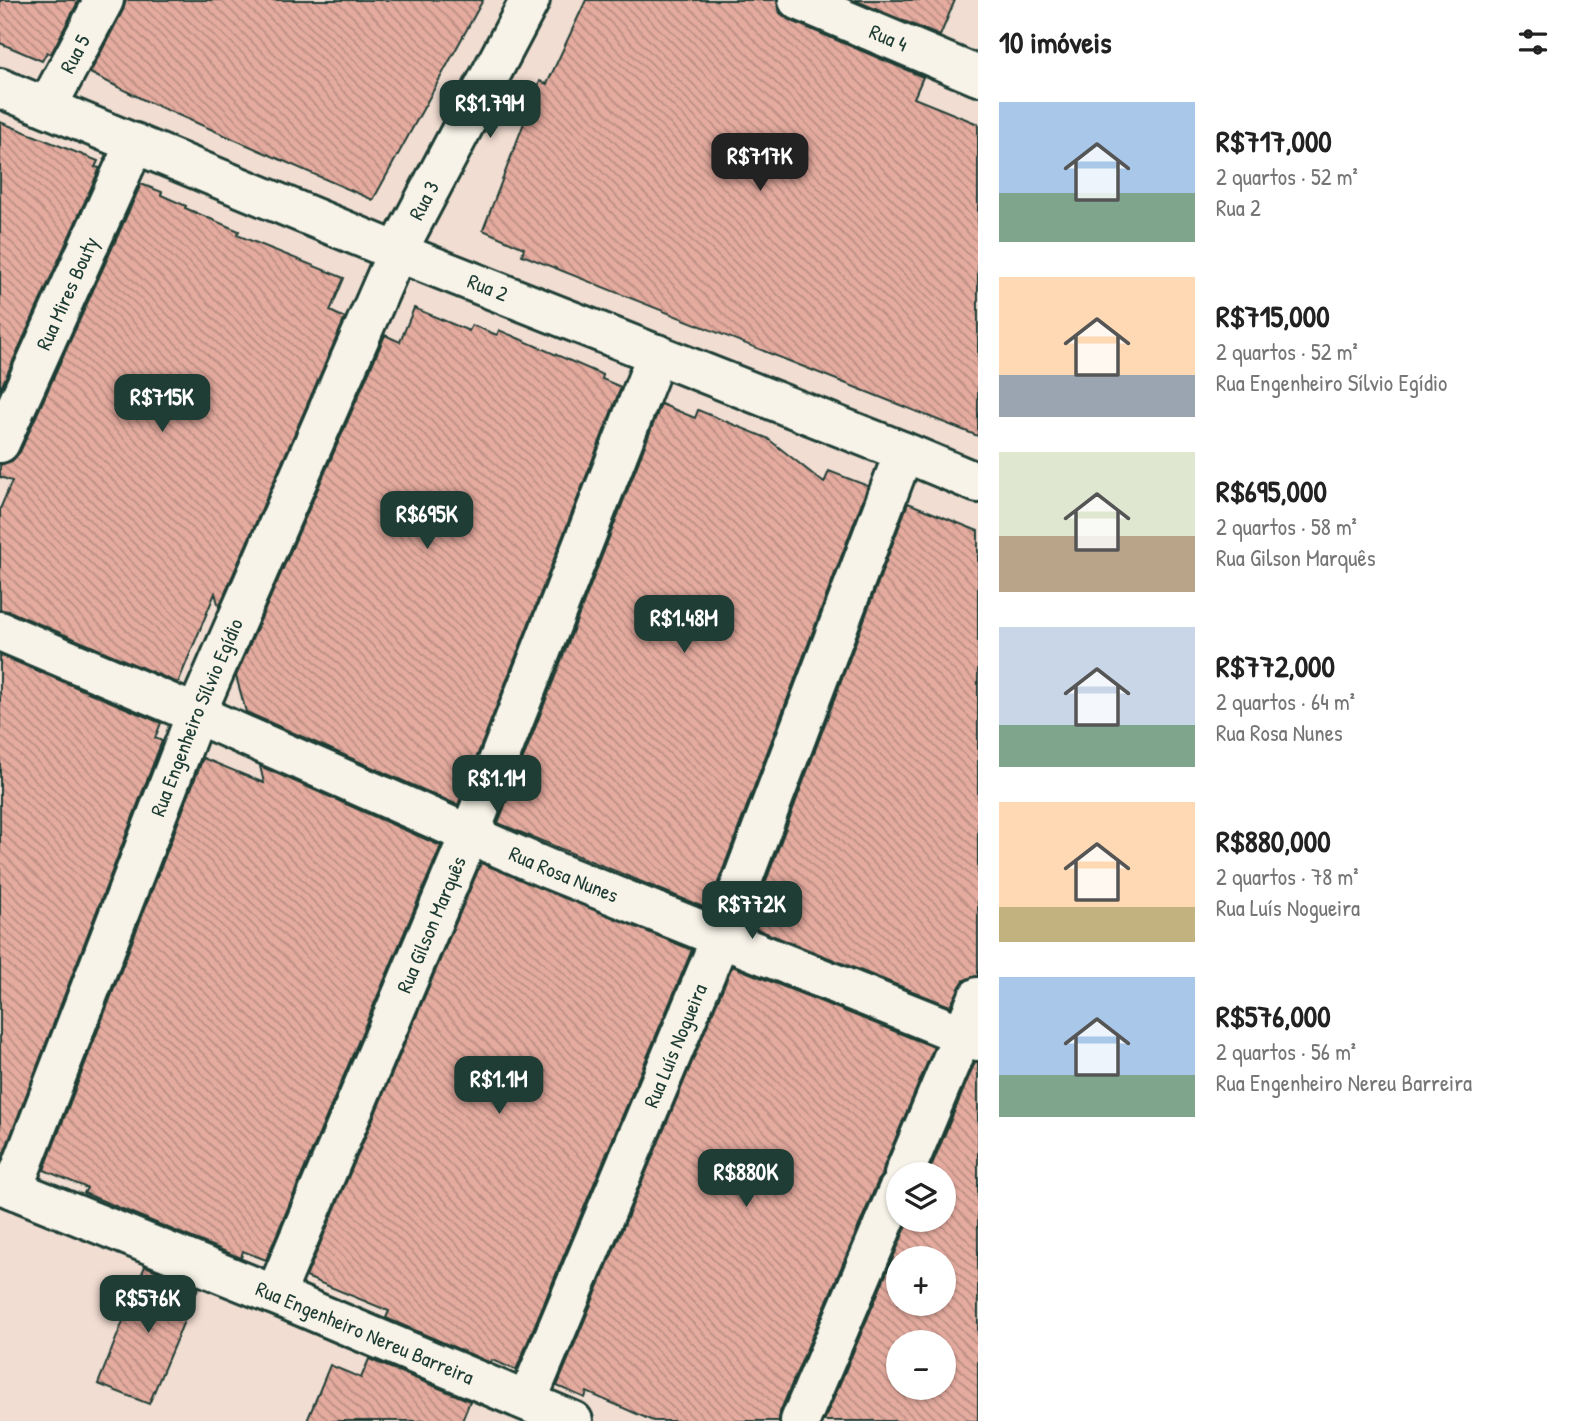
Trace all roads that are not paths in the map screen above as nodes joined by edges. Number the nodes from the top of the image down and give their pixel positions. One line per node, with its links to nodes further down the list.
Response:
1 (104, 0): 6 (street, Rua 5)
2 (530, 0): 8 (street, Rua 3)
3 (798, 0): 4 (street, Rua 4)
4 (978, 76)
5 (0, 88): 6 (street, Rua 2)
6 (47, 107): 7 (street, Rua 2)
7 (135, 143): 8 (street, Rua 2); 10 (street, Rua Mires Bouty)
8 (397, 252): 9 (street, Rua 2); 14 (street, Rua Engenheiro Sílvio Egídio)
9 (657, 354): 11 (street, Rua 2); 15 (street, Rua Gilson Marquês)
10 (0, 443)
11 (904, 452): 12 (street, Rua 2); 16 (street, Rua Luís Nogueira)
12 (978, 483)
13 (0, 631): 14 (street, Rua Rosa Nunes)
14 (195, 714): 15 (street, Rua Rosa Nunes); 20 (street, Rua Engenheiro Sílvio Egídio)
15 (469, 835): 16 (street, Rua Rosa Nunes); 22 (street, Rua Gilson Marquês)
16 (721, 937): 18 (street, Rua Rosa Nunes); 23 (street, Rua Luís Nogueira)
17 (978, 997): 18 (street)
18 (970, 1038): 19 (street)
19 (910, 1162)
20 (6, 1186): 22 (street, Rua Engenheiro Nereu Barreira)
21 (886, 1217): 25 (street)
22 (275, 1295): 23 (street, Rua Engenheiro Nereu Barreira)
23 (527, 1401): 24 (street, Rua Engenheiro Nereu Barreira)
24 (573, 1421)
25 (800, 1421)

